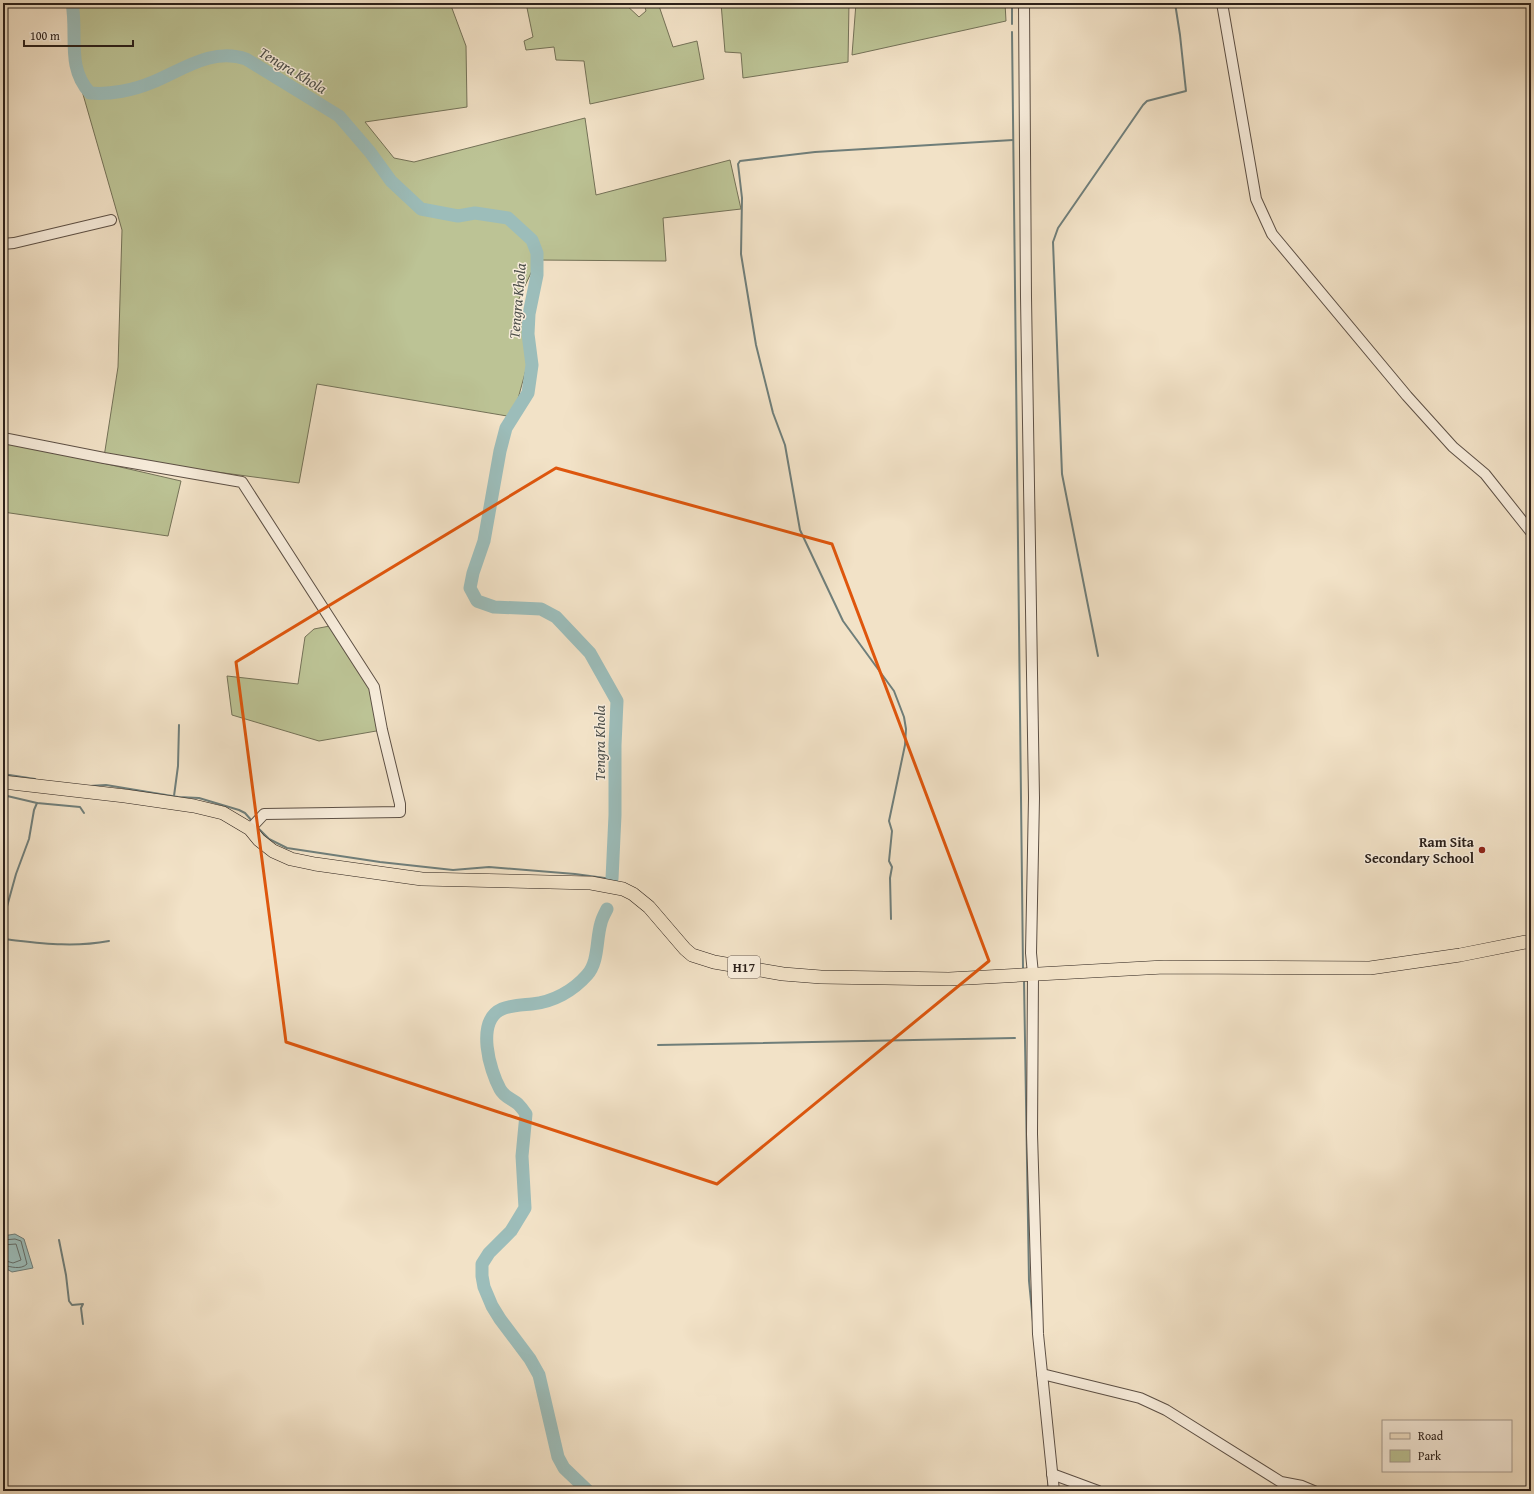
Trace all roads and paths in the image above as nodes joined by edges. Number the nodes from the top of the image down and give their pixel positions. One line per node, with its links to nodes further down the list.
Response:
1 (1024, 3): 10 (street)
2 (1222, 3): 6 (street)
3 (111, 220): 4 (street)
4 (3, 244)
5 (3, 438): 8 (street)
6 (1531, 532)
7 (3, 782): 8 (main road, H17)
8 (250, 829): 10 (main road, H17)
9 (1531, 941): 10 (main road, H17)
10 (1033, 974): 11 (street)
11 (1042, 1374): 12 (street); 15 (street)
12 (1052, 1474): 13 (street); 14 (street)
13 (1054, 1491)
14 (1098, 1491)
15 (1314, 1491)

